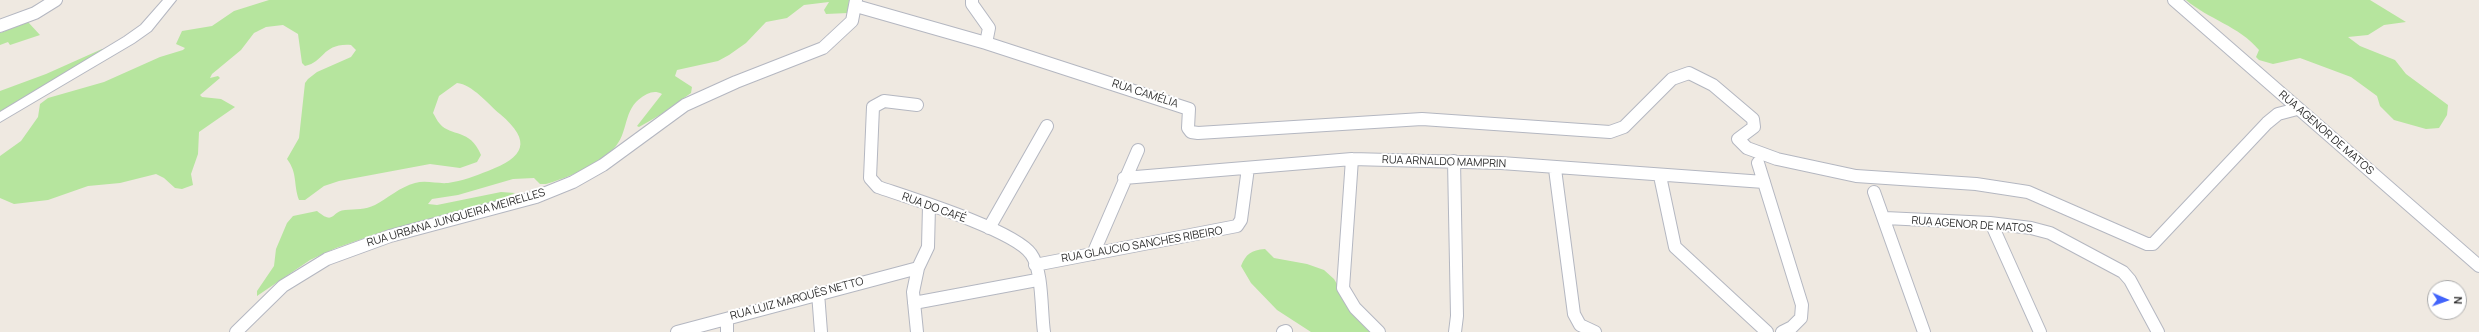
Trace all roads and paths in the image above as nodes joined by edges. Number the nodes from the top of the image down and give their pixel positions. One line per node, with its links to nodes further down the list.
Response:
1 (56, 0): 6 (street)
2 (170, 0): 10 (street)
3 (972, 0): 7 (street)
4 (2174, 0): 9 (street, RUA AGENOR DE MATOS)
5 (856, 3): 7 (street, RUA CAMÉLIA); 34 (street, RUA URBANA JUNQUEIRA MEIRELLES)
6 (0, 26)
7 (986, 43): 9 (street, RUA CAMÉLIA)
8 (917, 105): 22 (street, RUA DO CAFÉ)
9 (2297, 108): 28 (street, RUA AGENOR DE MATOS)
10 (0, 118)
11 (1047, 126): 25 (street)
12 (1138, 150): 19 (street)
13 (1352, 159): 14 (street, RUA ARNALDO MAMPRIN); 16 (street, RUA ARNALDO MAMPRIN); 39 (street)
14 (1454, 161): 17 (street, RUA ARNALDO MAMPRIN); 40 (street)
15 (1758, 162): 20 (street)
16 (1248, 168): 19 (street, RUA ARNALDO MAMPRIN); 26 (street, RUA GLAUCIO SANCHES RIBEIRO)
17 (1555, 169): 18 (street, RUA ARNALDO MAMPRIN); 41 (street)
18 (1660, 176): 20 (street, RUA ARNALDO MAMPRIN); 42 (street)
19 (1124, 178): 26 (street)
20 (1764, 182): 43 (street)
21 (1874, 192): 23 (street)
22 (929, 206): 25 (street, RUA DO CAFÉ); 29 (street)
23 (1885, 218): 24 (street, RUA AGENOR DE MATOS); 44 (street)
24 (1992, 225): 45 (street); 46 (street, RUA AGENOR DE MATOS)
25 (990, 228): 27 (street, RUA DO CAFÉ)
26 (1093, 254): 27 (street, RUA GLAUCIO SANCHES RIBEIRO)
27 (1035, 265): 30 (street, RUA DO CAFÉ)
28 (2479, 266)
29 (918, 268): 31 (street, RUA LUIZ MARQUÊS NETTO); 32 (street)
30 (1037, 280): 32 (street); 38 (street, RUA DO CAFÉ)
31 (818, 293): 33 (street, RUA LUIZ MARQUÊS NETTO); 36 (street)
32 (914, 303): 37 (street)
33 (727, 325): 35 (street, RUA LUIZ MARQUÊS NETTO)
34 (236, 332)
35 (677, 332)
36 (821, 332)
37 (918, 332)
38 (1044, 332)
39 (1379, 332)
40 (1455, 332)
41 (1595, 332)
42 (1767, 332)
43 (1782, 332)
44 (1924, 332)
45 (2040, 332)
46 (2158, 332)

